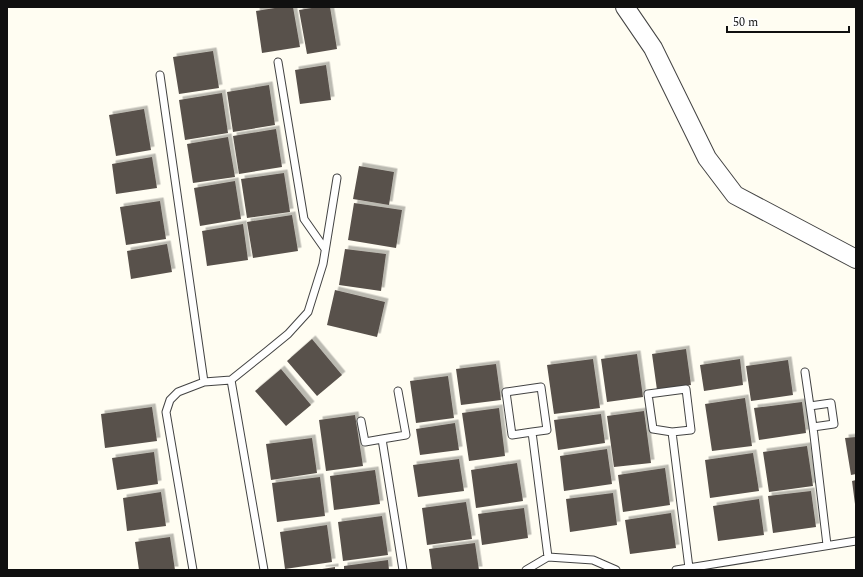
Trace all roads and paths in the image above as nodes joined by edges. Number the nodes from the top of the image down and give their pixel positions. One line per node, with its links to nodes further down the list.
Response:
1 (625, 7): 6 (street)
2 (278, 62): 5 (lane)
3 (160, 75): 9 (lane)
4 (337, 178): 5 (lane)
5 (325, 249): 8 (lane)
6 (856, 259)
7 (806, 372): 11 (lane)
8 (231, 380): 9 (lane); 22 (lane)
9 (204, 382): 21 (lane)
10 (398, 391): 16 (lane)
11 (810, 406): 13 (lane); 13 (lane)
12 (361, 421): 16 (lane)
13 (813, 427): 18 (lane)
14 (532, 432): 14 (lane); 19 (lane)
15 (672, 432): 15 (lane); 20 (lane)
16 (382, 439): 23 (lane)
17 (856, 541): 18 (lane)
18 (827, 546): 20 (lane)
19 (548, 557): 24 (lane); 25 (lane)
20 (689, 568): 26 (lane)
21 (193, 570)
22 (264, 570)
23 (403, 570)
24 (526, 570)
25 (616, 570)
26 (676, 570)

